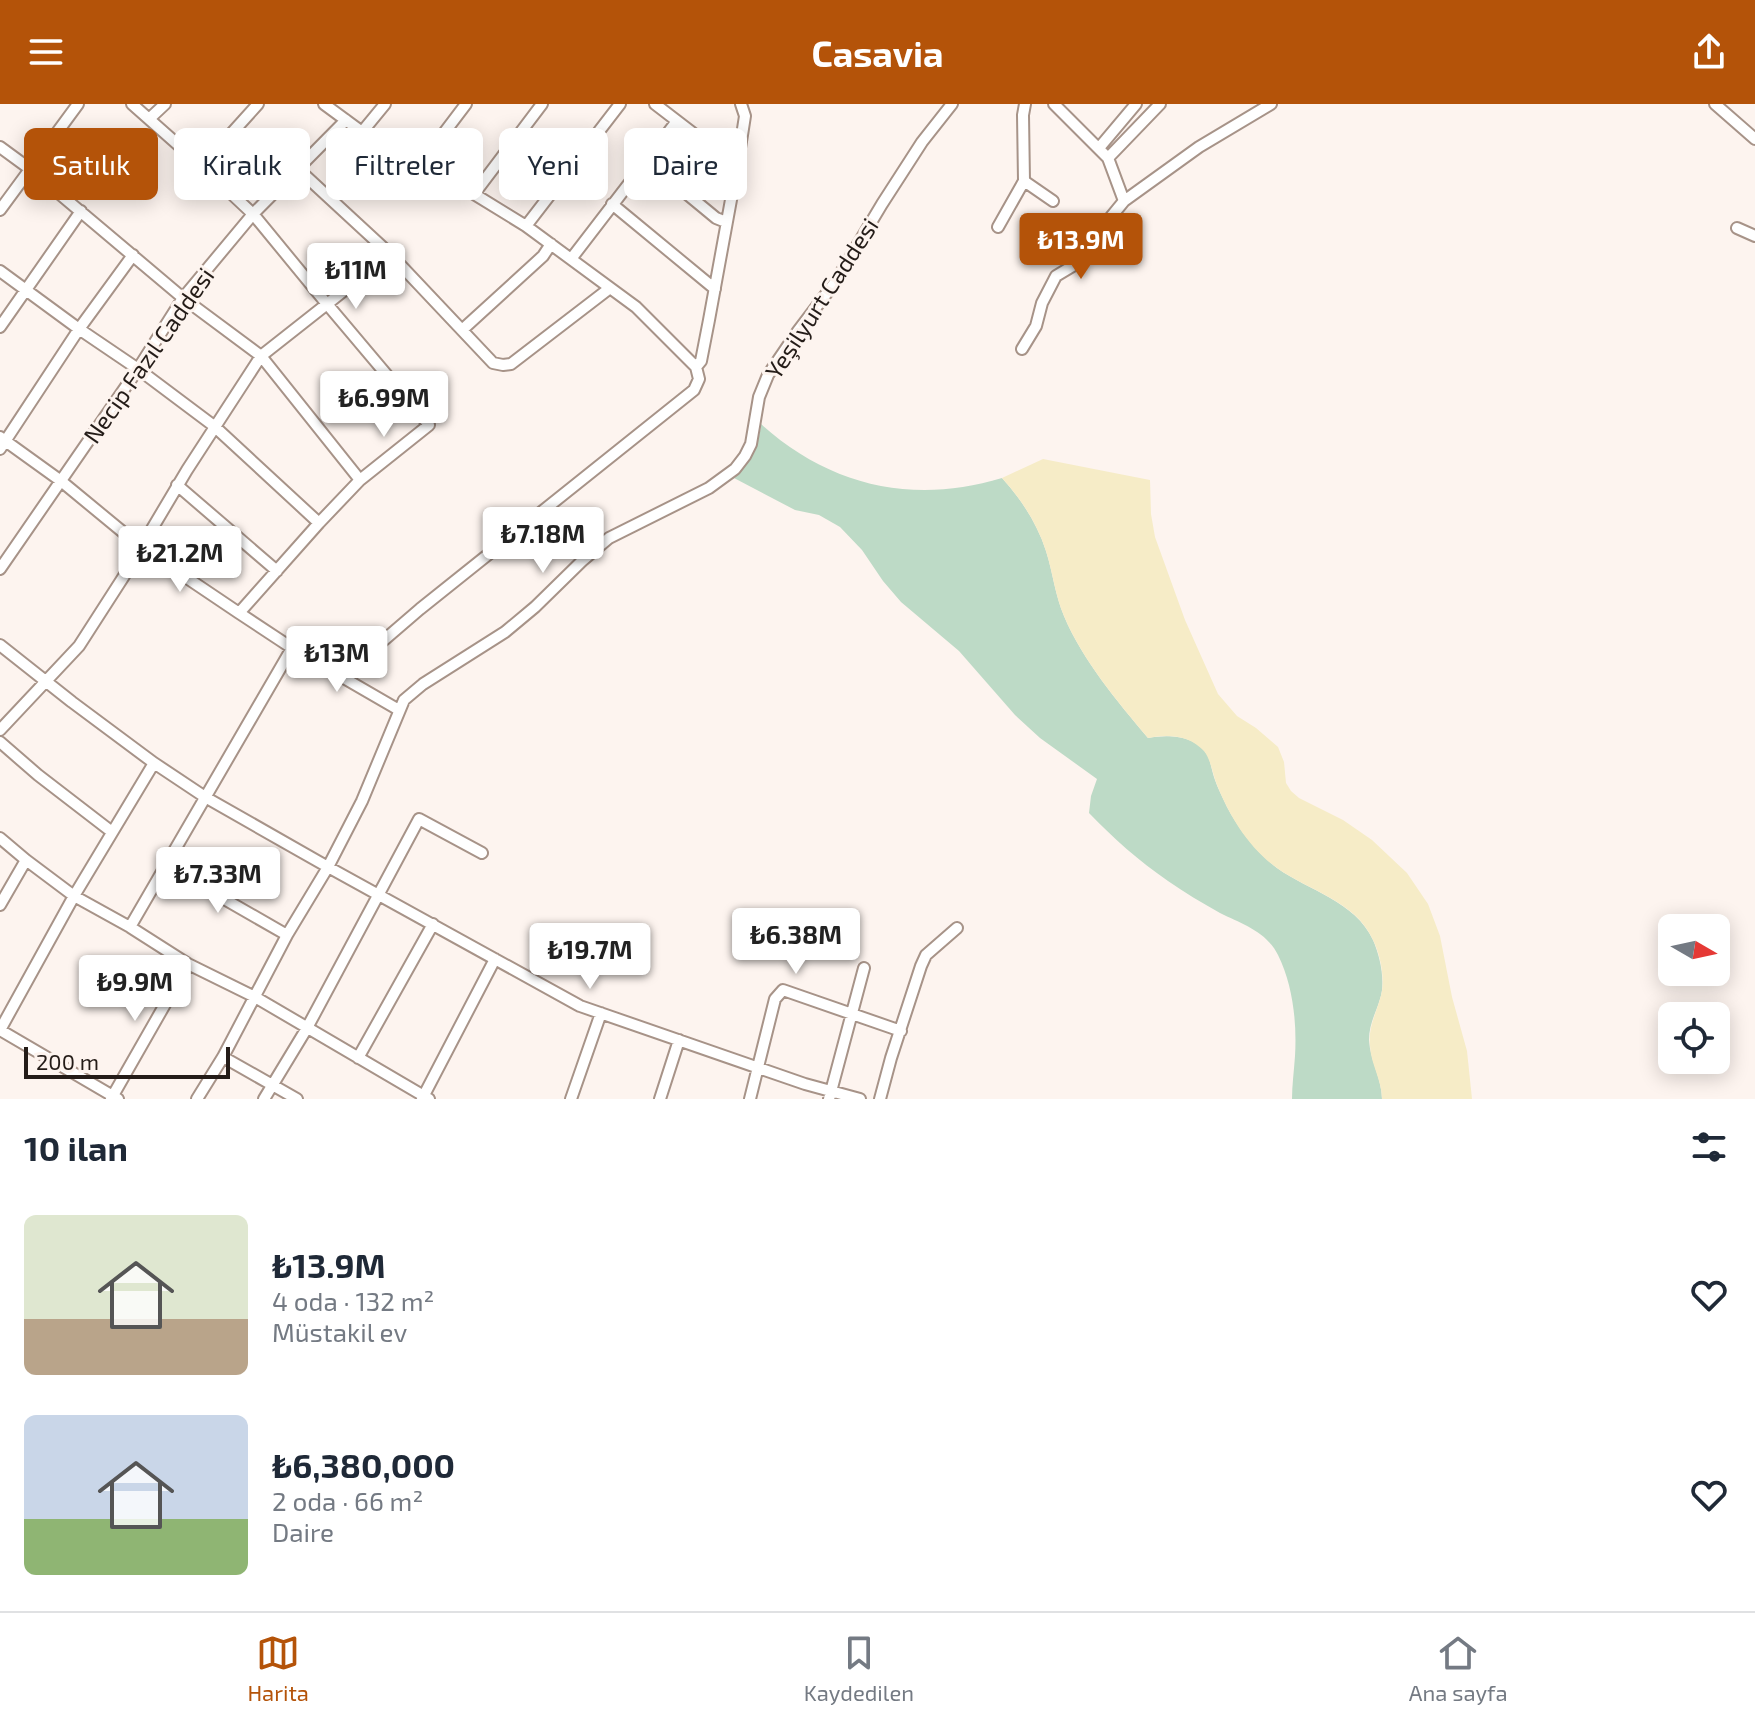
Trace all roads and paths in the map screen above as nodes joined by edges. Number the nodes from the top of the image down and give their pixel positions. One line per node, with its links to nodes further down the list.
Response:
1 (78, 104): 22 (street)
2 (132, 104): 19 (street)
3 (165, 104): 19 (street)
4 (258, 104): 23 (street)
5 (324, 104): 20 (street)
6 (385, 104): 25 (street)
7 (466, 104): 26 (street)
8 (542, 104): 40 (street)
9 (620, 104): 55 (street)
10 (655, 104): 21 (street)
11 (741, 104): 29 (street)
12 (952, 104): 92 (street, Yeşilyurt Caddesi)
13 (1025, 104): 39 (street)
14 (1136, 104): 33 (street)
15 (1160, 104): 35 (street)
16 (1271, 104): 49 (street)
17 (1715, 104): 30 (street)
18 (1056, 105): 33 (street)
19 (149, 119): 31 (street)
20 (346, 120): 24 (street); 34 (street, Necip Fazıl Caddesi)
21 (677, 121): 27 (street); 28 (street)
22 (60, 128)
23 (236, 128)
24 (357, 128)
25 (365, 128)
26 (448, 128)
27 (672, 128)
28 (686, 128)
29 (743, 128)
30 (1755, 139)
31 (174, 141)
32 (0, 147): 36 (street)
33 (1099, 148): 35 (street)
34 (310, 157)
35 (1108, 158): 49 (street)
36 (24, 165)
37 (24, 177): 51 (street)
38 (310, 180): 60 (street)
39 (1024, 181): 48 (street); 56 (street)
40 (483, 182)
41 (624, 189): 50 (street)
42 (68, 200): 52 (street)
43 (238, 200): 53 (street)
44 (267, 200): 53 (street, Necip Fazıl Caddesi)
45 (483, 200): 55 (street)
46 (694, 200): 54 (street)
47 (730, 200): 54 (street)
48 (1053, 201)
49 (1124, 201): 72 (street)
50 (612, 204): 62 (street); 65 (street)
51 (0, 210)
52 (81, 211): 61 (street); 66 (street)
53 (253, 214): 67 (street, Necip Fazıl Caddesi); 68 (street)
54 (726, 222): 65 (street)
55 (526, 226): 59 (street)
56 (998, 227)
57 (1737, 228): 58 (street)
58 (1755, 236)
59 (551, 244): 62 (street); 71 (street)
60 (390, 254): 68 (street); 71 (street)
61 (133, 255): 67 (street); 70 (street)
62 (571, 259): 64 (street)
63 (0, 271): 66 (street)
64 (610, 288): 71 (street); 74 (street)
65 (715, 289): 74 (street)
66 (25, 290): 69 (street); 70 (street)
67 (183, 298): 73 (street); 75 (street, Necip Fazıl Caddesi)
68 (327, 304): 73 (street); 78 (street)
69 (0, 327)
70 (79, 329): 75 (street); 77 (street)
71 (462, 330)
72 (1022, 349)
73 (261, 356): 76 (street); 78 (street)
74 (696, 367): 90 (street)
75 (138, 369): 76 (street); 79 (street, Necip Fazıl Caddesi)
76 (214, 426): 80 (street); 81 (street)
77 (2, 442): 79 (street)
78 (360, 480): 81 (street)
79 (61, 481): 83 (street); 84 (street, Necip Fazıl Caddesi)
80 (177, 485): 83 (street); 86 (street)
81 (319, 523): 86 (street)
82 (0, 544): 84 (street)
83 (141, 547): 87 (street); 91 (street)
84 (12, 552): 85 (street, Necip Fazıl Caddesi)
85 (0, 569)
86 (277, 571): 87 (street)
87 (239, 613): 89 (street)
88 (0, 645): 91 (street)
89 (292, 648): 90 (street); 96 (street)
90 (341, 677): 92 (street)
91 (46, 682): 93 (street); 95 (street)
92 (399, 710): 102 (street, Yeşilyurt Caddesi)
93 (0, 730)
94 (0, 742): 97 (street)
95 (154, 763): 96 (street); 97 (street)
96 (205, 797): 101 (street); 102 (street)
97 (112, 832): 104 (street)
98 (0, 838): 100 (street)
99 (482, 853): 103 (street)
100 (26, 860): 104 (street); 105 (street)
101 (165, 865): 107 (street); 109 (street)
102 (328, 867): 103 (street); 109 (street, Yeşilyurt Caddesi)
103 (379, 894): 106 (street); 116 (street)
104 (74, 896): 107 (street); 117 (street)
105 (0, 905)
106 (433, 924): 110 (street); 121 (street)
107 (130, 927): 111 (street)
108 (957, 928): 118 (street)
109 (287, 935): 113 (street, Yeşilyurt Caddesi)
110 (495, 959): 114 (street); 126 (street)
111 (188, 964): 113 (street); 125 (street)
112 (864, 968): 115 (street)
113 (255, 997): 116 (street); 120 (street, Yeşilyurt Caddesi)
114 (601, 1013): 119 (street); 130 (street)
115 (852, 1014): 118 (street); 122 (street); 124 (street)
116 (307, 1028): 121 (street); 123 (street)
117 (0, 1030): 125 (street)
118 (901, 1031): 134 (street)
119 (679, 1040): 122 (street); 131 (street)
120 (223, 1057): 123 (street); 127 (street, Yeşilyurt Caddesi)
121 (358, 1058): 126 (street)
122 (758, 1067): 124 (street); 132 (street)
123 (272, 1085): 128 (street); 129 (street)
124 (830, 1095): 133 (street)
125 (114, 1098)
126 (425, 1098)
127 (197, 1099)
128 (264, 1099)
129 (297, 1099)
130 (571, 1099)
131 (660, 1099)
132 (750, 1099)
133 (860, 1099)
134 (880, 1099)

